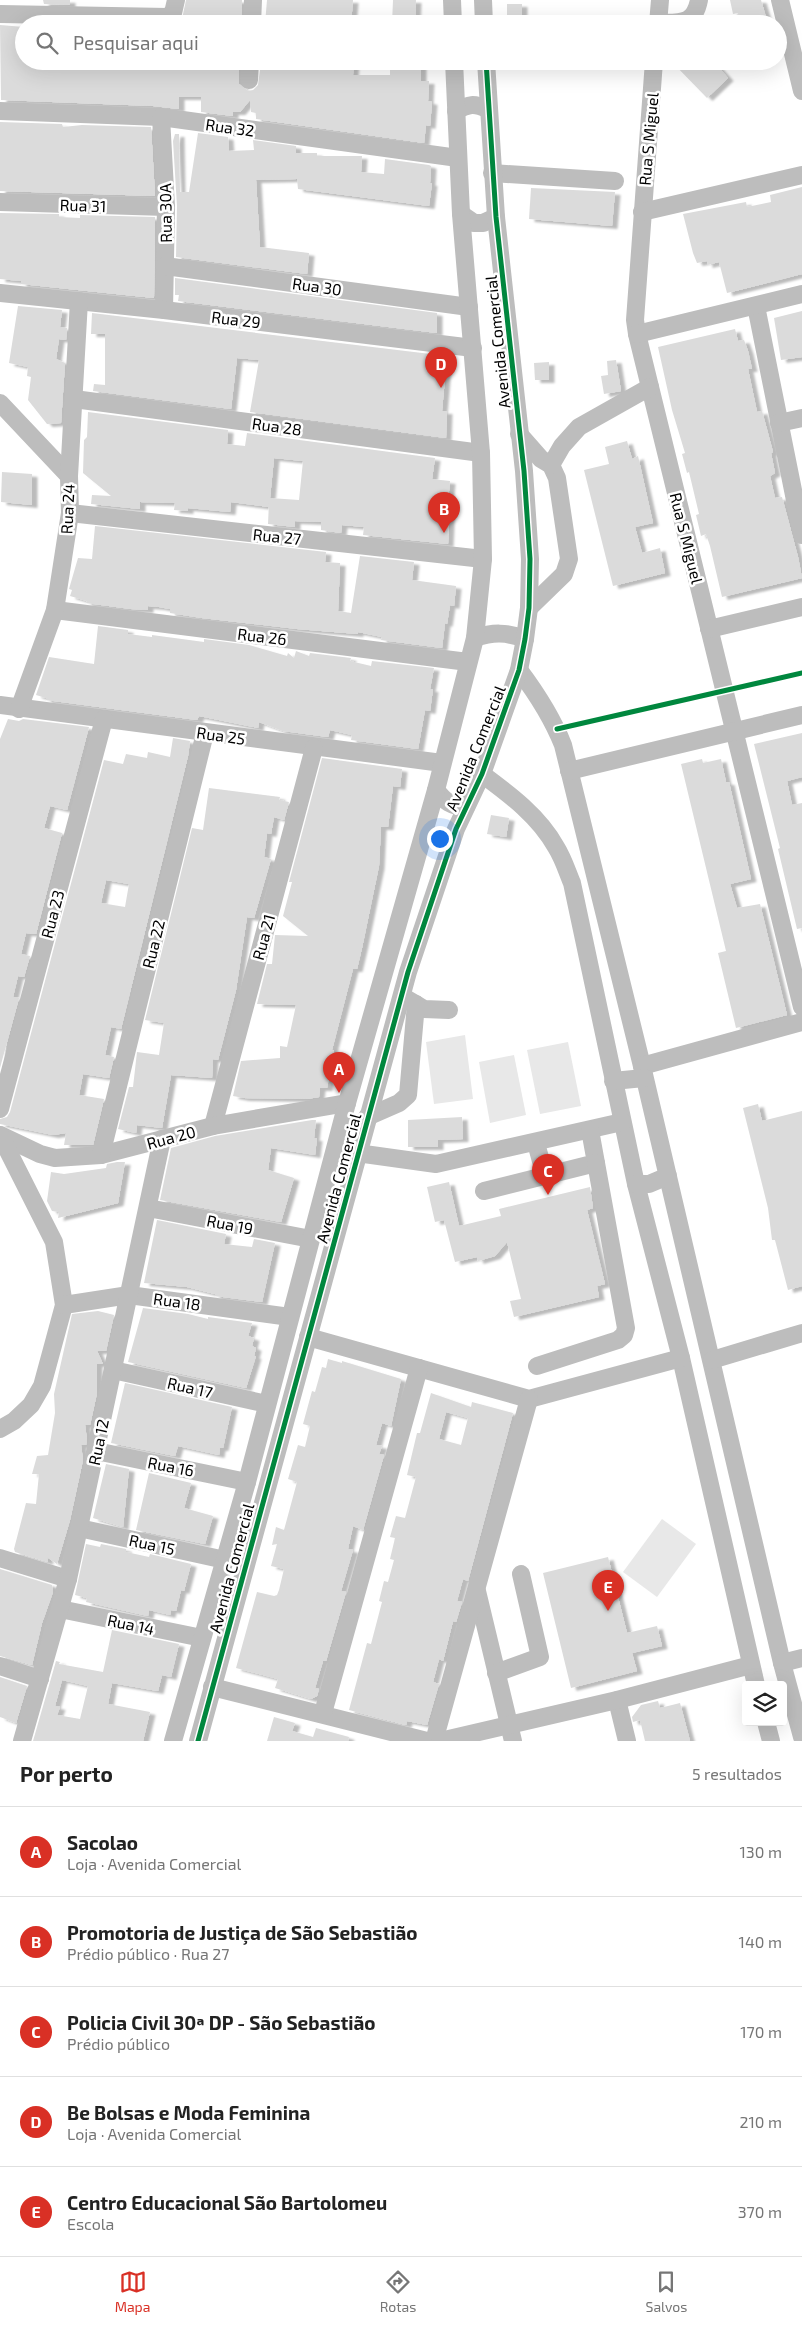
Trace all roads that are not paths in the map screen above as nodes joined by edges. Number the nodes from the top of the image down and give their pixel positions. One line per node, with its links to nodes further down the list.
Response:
1 (176, 0): 10 (street)
2 (253, 0): 11 (street)
3 (452, 0): 12 (street)
4 (483, 0): 13 (street)
5 (660, 0): 14 (street)
6 (699, 0): 15 (street)
7 (780, 0): 16 (street)
8 (0, 14): 9 (street)
9 (56, 15)
10 (170, 15)
11 (252, 15)
12 (453, 15)
13 (484, 15)
14 (659, 15)
15 (694, 15)
16 (784, 15)
17 (787, 29): 23 (street)
18 (250, 70): 22 (street)
19 (454, 70): 25 (street, Avenida Comercial)
20 (486, 70): 24 (street, Avenida Comercial)
21 (653, 70): 34 (street, Rua S Miguel)
22 (249, 80)
23 (801, 86)
24 (487, 109): 25 (street); 29 (street, Avenida Comercial)
25 (456, 111): 28 (street, Avenida Comercial)
26 (0, 112): 27 (street, Rua 32)
27 (161, 117): 28 (street, Rua 32); 33 (street, Rua 30A)
28 (458, 158): 35 (street, Avenida Comercial)
29 (492, 173): 31 (street); 36 (street, Avenida Comercial)
30 (802, 174): 34 (street)
31 (615, 181)
32 (0, 202): 33 (street, Rua 31)
33 (166, 207): 37 (street, Rua 30A)
34 (642, 212): 45 (street, Rua S Miguel)
35 (461, 214): 36 (street); 43 (street, Avenida Comercial)
36 (496, 217): 52 (street, Avenida Comercial)
37 (165, 266): 43 (street, Rua 30); 44 (street, Rua 30A)
38 (0, 293): 40 (street); 41 (street, Rua 29)
39 (802, 294): 42 (street)
40 (0, 298)
41 (79, 301): 44 (street, Rua 29); 48 (street, Rua 24)
42 (756, 306): 45 (street); 51 (street)
43 (468, 307): 46 (street, Avenida Comercial)
44 (164, 310): 46 (street, Rua 29)
45 (637, 334): 47 (street, Rua S Miguel)
46 (473, 348): 53 (street, Avenida Comercial)
47 (650, 387): 54 (street); 62 (street, Rua S Miguel)
48 (74, 399): 53 (street, Rua 28); 55 (street, Rua 24)
49 (0, 402): 55 (street)
50 (802, 418): 51 (street)
51 (779, 423): 57 (street)
52 (519, 434): 54 (street); 60 (street, Avenida Comercial)
53 (481, 453): 58 (street, Avenida Comercial)
54 (551, 465): 60 (street)
55 (69, 476): 56 (street, Rua 24)
56 (70, 513): 58 (street, Rua 27); 61 (street, Rua 24)
57 (802, 535)
58 (483, 559): 63 (street, Avenida Comercial)
59 (802, 607): 62 (street)
60 (529, 608): 64 (street, Avenida Comercial)
61 (55, 610): 65 (street, Rua 26); 68 (street, Rua 24)
62 (709, 628): 71 (street, Rua S Miguel)
63 (475, 638): 64 (street); 65 (street, Avenida Comercial)
64 (525, 639): 66 (street, Avenida Comercial)
65 (468, 662): 74 (street, Avenida Comercial)
66 (519, 670): 75 (street); 76 (street, Avenida Comercial)
67 (0, 706): 68 (street, Rua 25)
68 (19, 709): 70 (street, Rua 25)
69 (802, 715): 71 (street)
70 (104, 719): 72 (street, Rua 25); 87 (street, Rua 23)
71 (734, 730): 75 (street); 79 (street, Rua S Miguel)
72 (205, 733): 73 (street, Rua 25); 96 (street, Rua 22)
73 (314, 748): 74 (street, Rua 25); 90 (street, Rua 21)
74 (442, 763): 77 (street, Avenida Comercial)
75 (569, 771): 84 (street)
76 (482, 774): 78 (street, Avenida Comercial); 85 (street)
77 (436, 790): 78 (street); 86 (street, Avenida Comercial)
78 (466, 807): 80 (street, Avenida Comercial)
79 (798, 969): 81 (street, Rua S Miguel)
80 (409, 1000): 82 (street); 88 (street, Avenida Comercial); 88 (street)
81 (802, 1007)
82 (449, 1010)
83 (802, 1022): 84 (street)
84 (643, 1072): 85 (street); 99 (street)
85 (613, 1081): 89 (street)
86 (347, 1103): 90 (street, Rua 20); 102 (street, Avenida Comercial)
87 (0, 1109)
88 (367, 1117): 95 (street, Avenida Comercial)
89 (622, 1122): 91 (street); 100 (street)
90 (213, 1126): 93 (street, Rua 20)
91 (590, 1130): 94 (street); 97 (street)
92 (0, 1135): 96 (street, Rua 20); 109 (street)
93 (162, 1139): 96 (street, Rua 20); 104 (street, Rua 12)
94 (536, 1143): 95 (street); 98 (street)
95 (357, 1154): 103 (street, Avenida Comercial)
96 (101, 1156)
97 (596, 1163): 98 (street); 115 (street)
98 (545, 1176): 101 (street)
99 (668, 1176): 100 (street); 114 (street)
100 (636, 1184): 113 (street)
101 (484, 1191)
102 (322, 1200): 103 (street); 105 (street, Avenida Comercial)
103 (343, 1205): 107 (street, Avenida Comercial)
104 (148, 1208): 105 (street, Rua 19); 108 (street, Rua 12)
105 (311, 1239): 106 (street, Avenida Comercial)
106 (304, 1267): 107 (street); 110 (street, Avenida Comercial)
107 (325, 1272): 112 (street, Avenida Comercial)
108 (129, 1295): 109 (street, Rua 18); 110 (street, Rua 18); 117 (street, Rua 12)
109 (64, 1305): 120 (street)
110 (290, 1317): 119 (street, Avenida Comercial)
111 (802, 1333): 114 (street)
112 (308, 1337): 116 (street); 130 (street, Avenida Comercial)
113 (681, 1358): 118 (street); 135 (street)
114 (712, 1360): 134 (street)
115 (537, 1366)
116 (419, 1368): 118 (street); 142 (street)
117 (113, 1370): 119 (street, Rua 17); 121 (street, Rua 12)
118 (529, 1399): 128 (street)
119 (267, 1404): 122 (street, Avenida Comercial)
120 (0, 1429)
121 (96, 1451): 122 (street, Rua 16); 123 (street, Rua 12)
122 (246, 1482): 125 (street, Avenida Comercial)
123 (79, 1528): 125 (street, Rua 15); 127 (street, Rua 12)
124 (0, 1558): 127 (street)
125 (225, 1560): 129 (street, Avenida Comercial)
126 (521, 1574): 137 (street)
127 (68, 1579): 131 (street, Rua 12)
128 (476, 1589): 137 (street); 152 (street)
129 (213, 1600): 130 (street); 132 (street, Avenida Comercial)
130 (234, 1606): 140 (street, Avenida Comercial)
131 (60, 1609): 132 (street, Rua 14); 138 (street, Rua 12)
132 (202, 1638): 143 (street, Avenida Comercial)
133 (802, 1658): 134 (street)
134 (782, 1663): 147 (street)
135 (751, 1665): 139 (street); 141 (street)
136 (0, 1666): 138 (street)
137 (496, 1672): 146 (street)
138 (40, 1679): 148 (street, Rua 12)
139 (755, 1681)
140 (212, 1687): 142 (street); 144 (street, Avenida Comercial)
141 (617, 1700): 146 (street); 154 (street)
142 (323, 1713): 151 (street)
143 (180, 1715): 144 (street); 149 (street, Avenida Comercial)
144 (203, 1720): 150 (street, Avenida Comercial)
145 (767, 1726): 155 (street)
146 (511, 1733): 153 (street)
147 (802, 1737)
148 (22, 1741)
149 (173, 1741)
150 (198, 1741)
151 (427, 1741)
152 (434, 1741)
153 (440, 1741)
154 (627, 1741)
155 (771, 1741)

